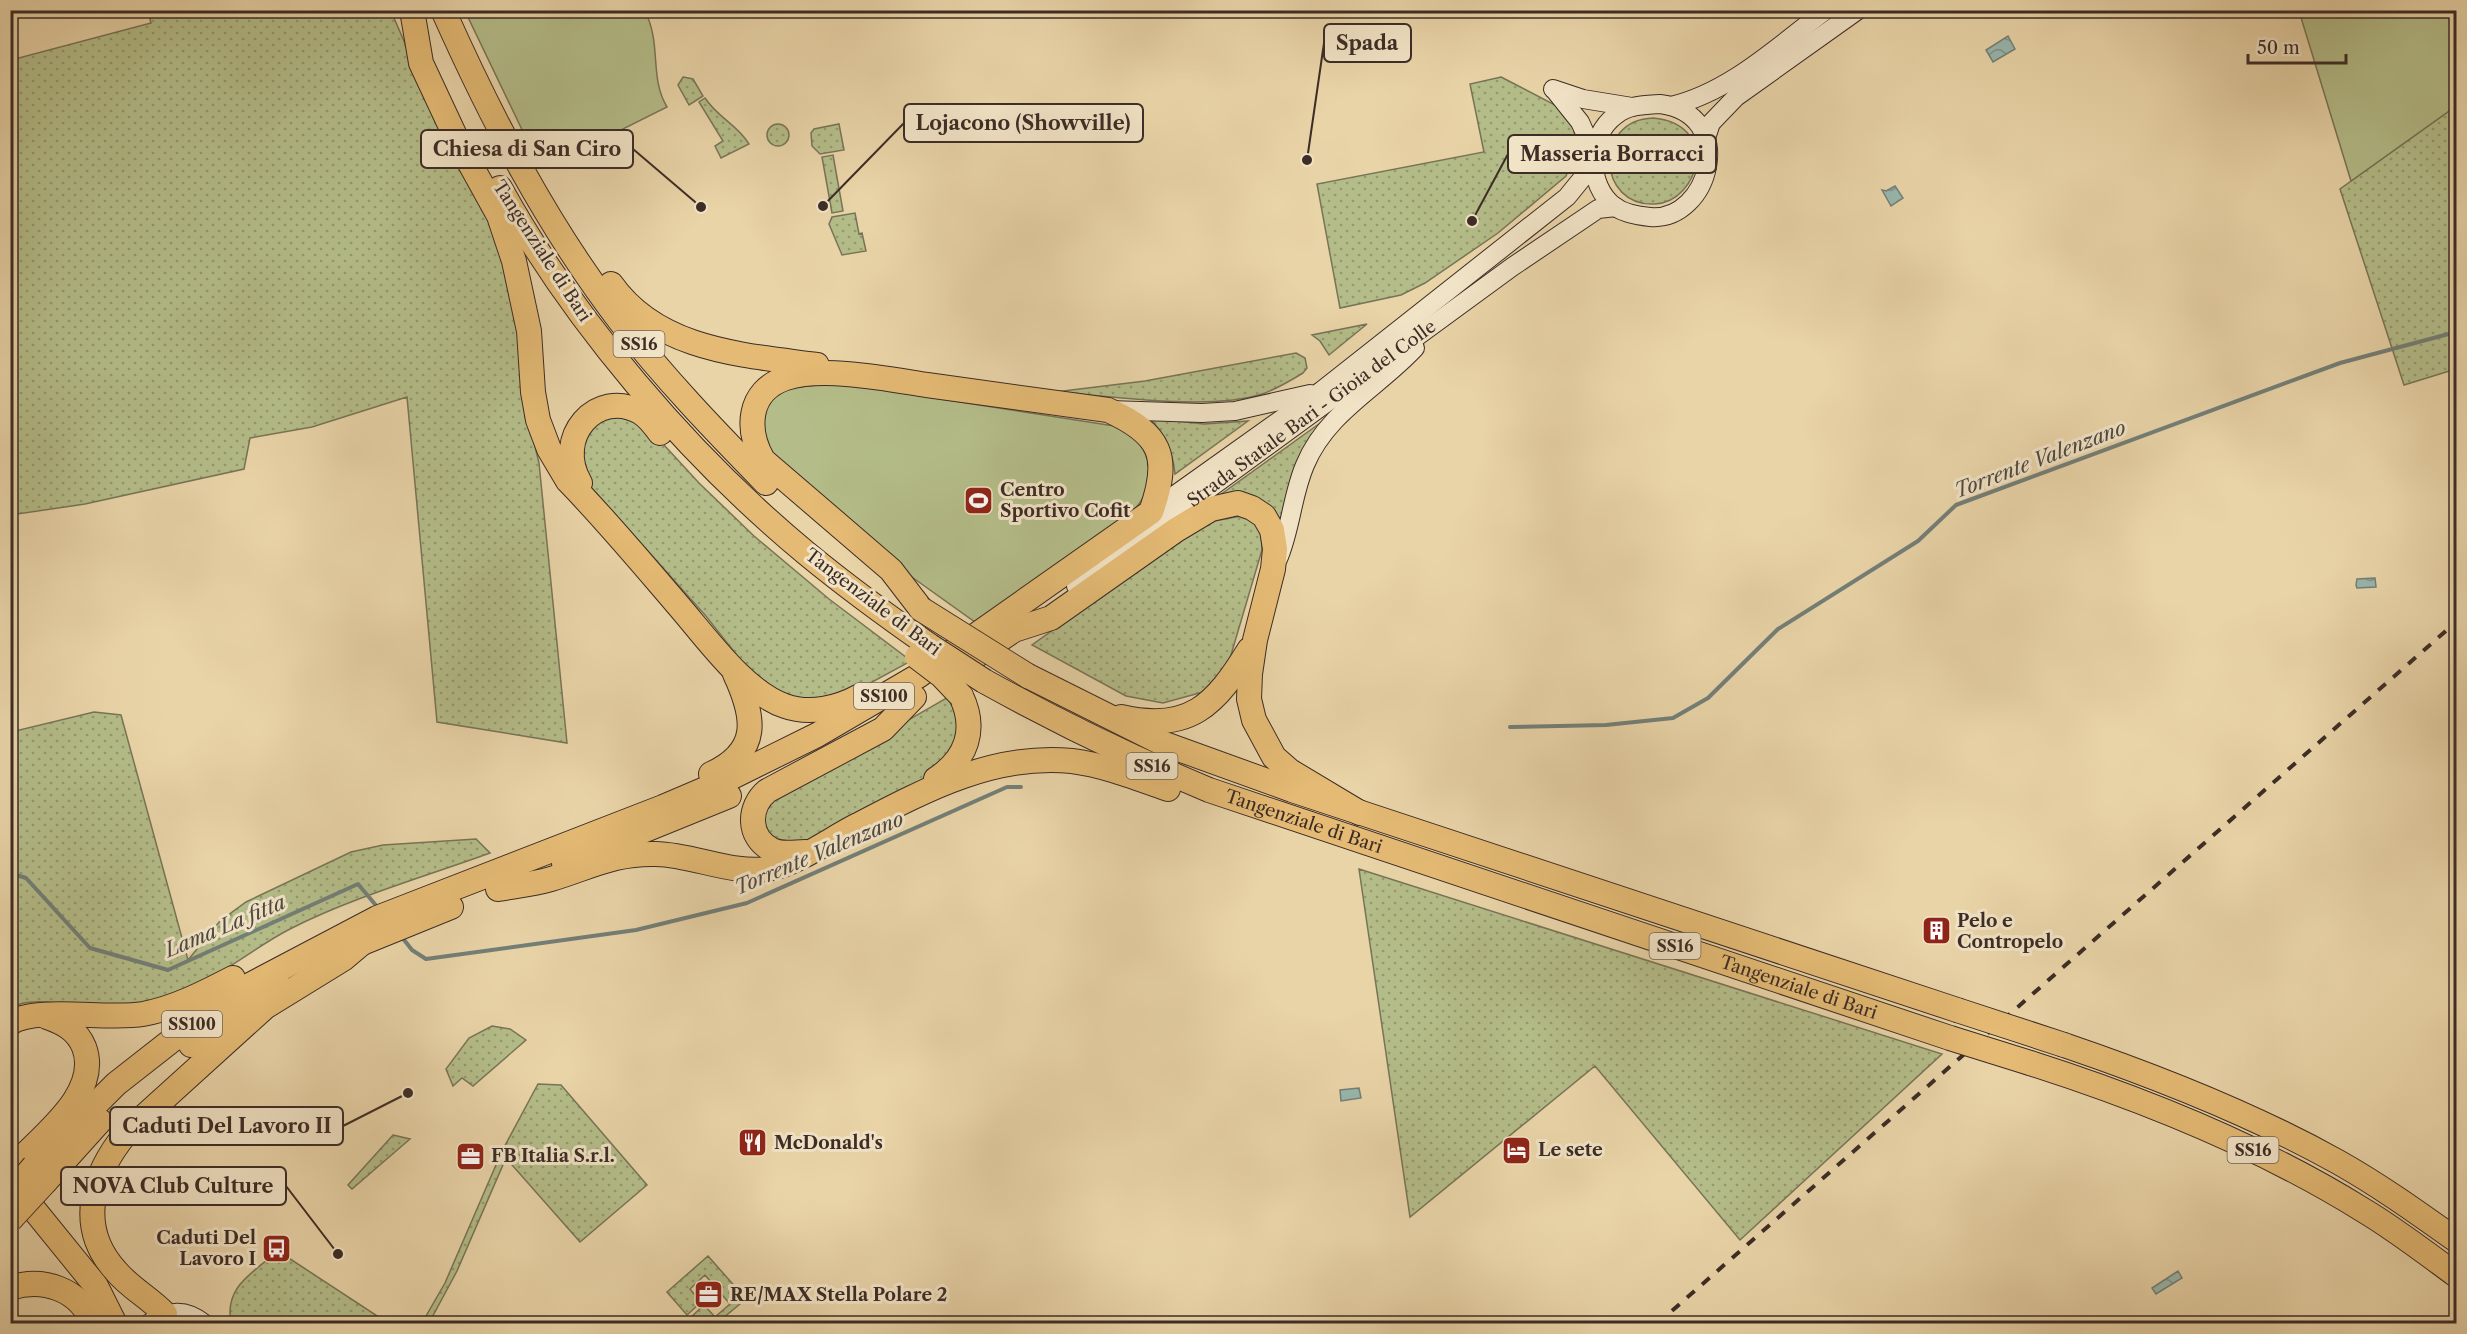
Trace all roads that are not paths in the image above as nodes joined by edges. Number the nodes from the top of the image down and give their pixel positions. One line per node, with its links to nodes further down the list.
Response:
1 (413, 10): 14 (highway, Tangenziale di Bari / SS16); 15 (highway)
2 (444, 10): 11 (highway); 18 (highway, Tangenziale di Bari / SS16)
3 (1826, 10): 5 (main road)
4 (1858, 10): 7 (main road)
5 (1671, 106): 6 (main road); 7 (main road)
6 (1632, 107): 8 (main road); 8 (main road)
7 (1706, 138): 9 (main road)
8 (1593, 159): 9 (main road); 12 (main road, Strada Statale Bari - Gioia del Colle / SS100)
9 (1616, 207): 10 (main road, Strada Statale Bari - Gioia del Colle / SS100)
10 (1443, 318): 17 (main road); 19 (main road, Strada Statale Bari - Gioia del Colle / SS100)
11 (858, 375): 13 (highway); 18 (highway)
12 (1321, 391): 13 (main road); 16 (main road, Strada Statale Bari - Gioia del Colle / SS100)
13 (1108, 410): 16 (highway)
14 (752, 505): 15 (highway); 22 (highway, Tangenziale di Bari / SS16)
15 (597, 511): 21 (highway)
16 (1151, 512): 22 (highway, SS100)
17 (1272, 571): 19 (highway, SS100); 20 (highway)
18 (921, 609): 23 (highway, Tangenziale di Bari / SS16, bridge)
19 (1014, 630): 22 (highway, SS100)
20 (1256, 637): 23 (highway); 25 (highway)
21 (731, 666): 22 (highway); 27 (highway)
22 (920, 669): 24 (highway, bridge); 26 (highway, Tangenziale di Bari / SS16, bridge); 27 (highway, SS100); 28 (highway); 29 (highway, SS100)
23 (1092, 710): 25 (highway, Tangenziale di Bari / SS16)
24 (907, 799): 26 (highway); 28 (highway)
25 (1360, 813): 37 (highway, Tangenziale di Bari / SS16, bridge)
26 (1320, 828): 38 (highway, Tangenziale di Bari / SS16, bridge)
27 (591, 835): 30 (highway, SS100)
28 (807, 851): 29 (highway)
29 (498, 889): 30 (highway, SS100)
30 (370, 933): 31 (highway, SS100); 33 (highway, SS100); 41 (highway, SS100)
31 (36, 1014): 32 (highway, SS100); 33 (highway, SS100)
32 (10, 1023)
33 (28, 1168): 35 (highway, SS100, bridge); 36 (highway, SS100, bridge)
34 (10, 1181): 39 (highway)
35 (10, 1194)
36 (10, 1220)
37 (2457, 1240)
38 (2457, 1275)
39 (96, 1286): 41 (highway); 43 (highway)
40 (10, 1288): 42 (highway)
41 (158, 1308): 44 (main road)
42 (93, 1323)
43 (115, 1323)
44 (205, 1323)

